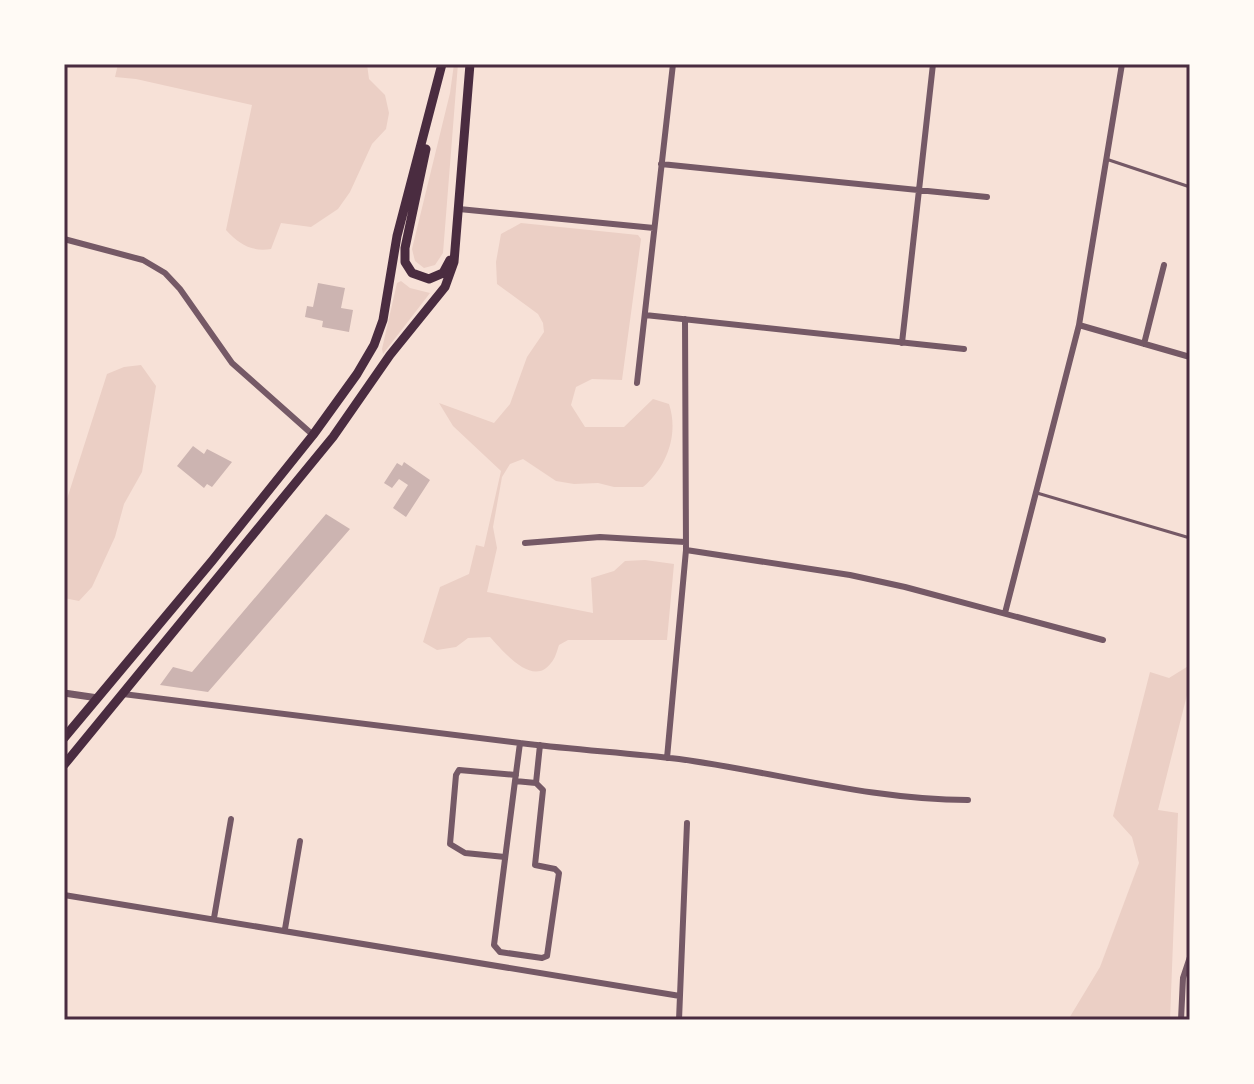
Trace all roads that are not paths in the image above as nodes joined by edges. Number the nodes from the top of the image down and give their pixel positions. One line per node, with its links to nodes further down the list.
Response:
1 (443, 64): 13 (main road); 24 (main road)
2 (470, 64): 11 (main road)
3 (673, 64): 7 (street)
4 (933, 64): 9 (street)
5 (1122, 64): 6 (street)
6 (1106, 159): 8 (lane); 18 (street)
7 (661, 164): 9 (street); 12 (street)
8 (1190, 187)
9 (919, 190): 10 (street); 19 (street)
10 (987, 197)
11 (459, 209): 12 (street); 13 (main road)
12 (654, 228): 16 (street)
13 (457, 238): 32 (main road)
14 (64, 239): 24 (street)
15 (1164, 265): 20 (street)
16 (645, 315): 17 (street); 23 (street)
17 (685, 319): 19 (street); 28 (street)
18 (1079, 325): 20 (street); 25 (street)
19 (902, 343): 21 (street)
20 (1144, 344): 22 (street)
21 (964, 349)
22 (1190, 357)
23 (637, 383)
24 (313, 435): 33 (main road)
25 (1037, 493): 26 (lane); 29 (street)
26 (1190, 538)
27 (525, 543): 28 (street)
28 (686, 546): 29 (street); 37 (street)
29 (1005, 613): 30 (street)
30 (1103, 640)
31 (64, 693): 33 (street)
32 (123, 694): 35 (street); 38 (main road)
33 (98, 698): 34 (main road)
34 (64, 738)
35 (520, 743): 36 (street); 39 (street)
36 (540, 745): 37 (street); 40 (street)
37 (667, 758): 41 (street)
38 (64, 765)
39 (515, 778): 40 (street); 45 (street); 45 (street)
40 (536, 783): 45 (street)
41 (968, 800)
42 (231, 819): 47 (street)
43 (687, 823): 50 (street)
44 (300, 841): 48 (street)
45 (505, 857)
46 (64, 895): 47 (street)
47 (214, 918): 48 (street)
48 (285, 929): 50 (street)
49 (1190, 957): 52 (street)
50 (680, 996): 51 (street)
51 (679, 1020)
52 (1181, 1020)

